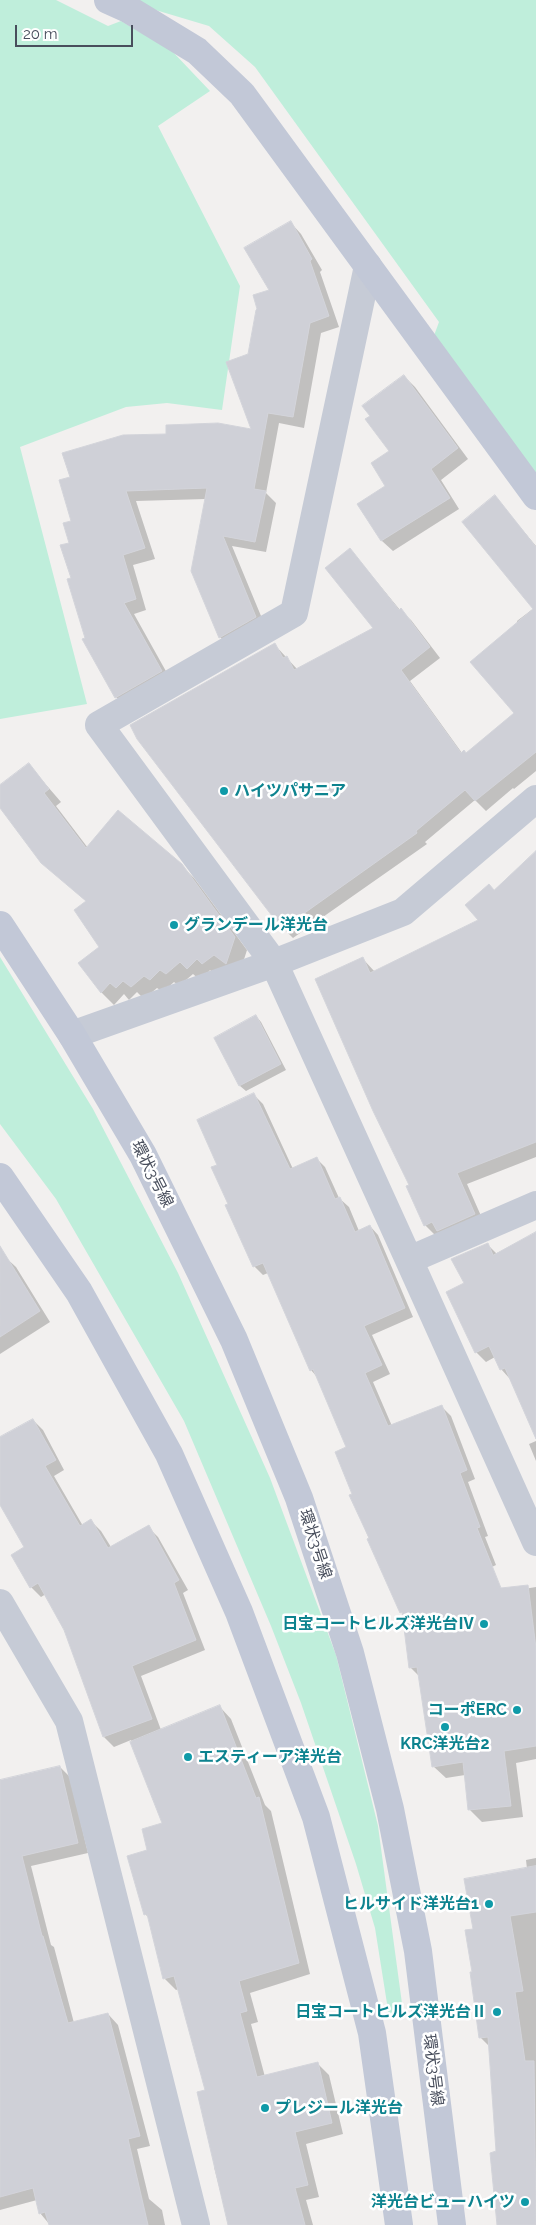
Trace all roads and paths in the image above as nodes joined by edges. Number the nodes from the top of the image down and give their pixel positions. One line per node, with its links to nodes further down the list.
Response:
1 (108, 0): 2 (street)
2 (368, 266): 3 (street); 6 (street)
3 (536, 496)
4 (536, 799): 6 (street)
5 (0, 925): 7 (street, 環状3号線)
6 (274, 964): 7 (street); 10 (street)
7 (72, 1035): 15 (street, 環状3号線)
8 (0, 1177): 14 (street)
9 (536, 1204): 10 (street)
10 (409, 1260): 11 (street)
11 (536, 1542)
12 (0, 1603): 13 (street)
13 (196, 2225)
14 (399, 2225)
15 (452, 2225)

